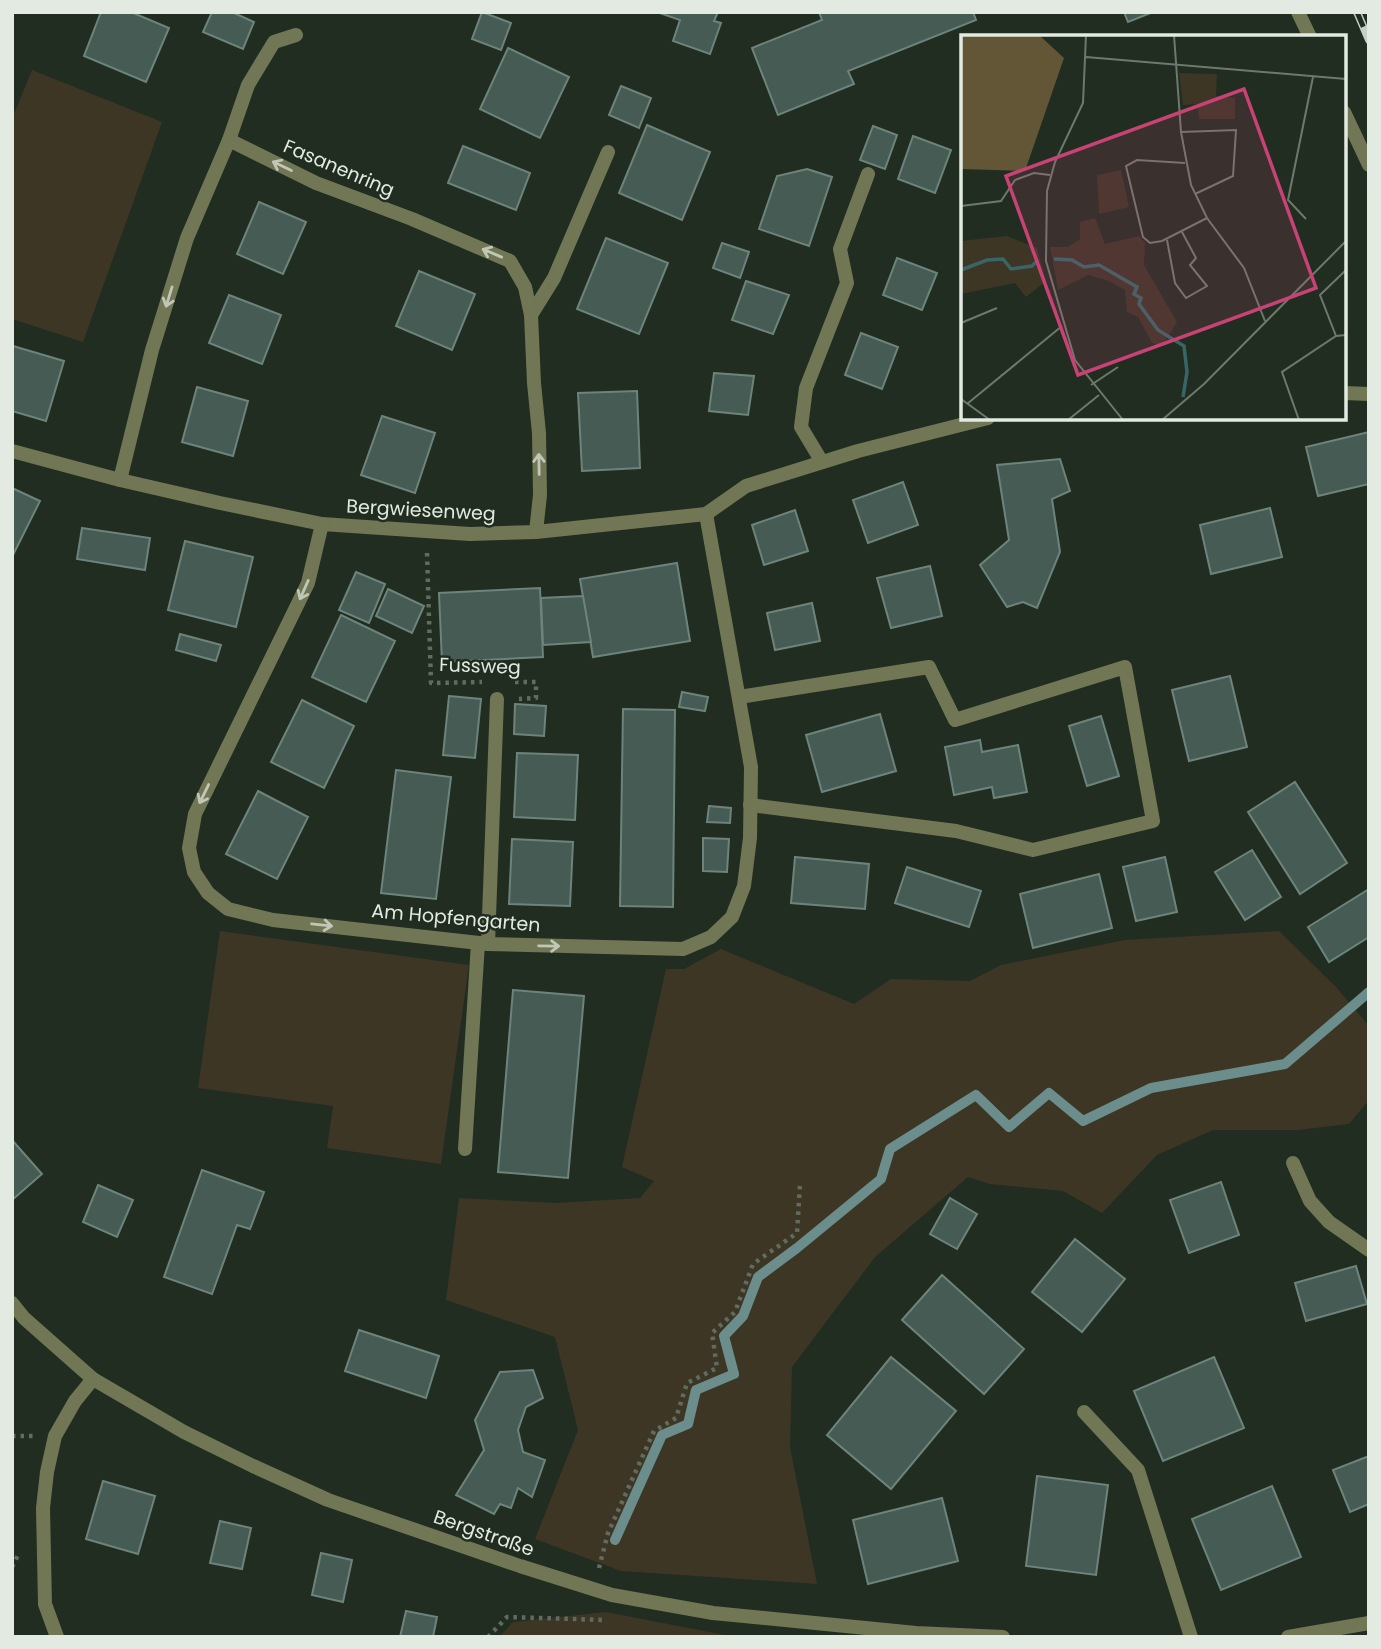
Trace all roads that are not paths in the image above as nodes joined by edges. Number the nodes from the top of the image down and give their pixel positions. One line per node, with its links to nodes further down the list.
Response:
1 (1298, 12): 3 (street)
2 (296, 34): 5 (street)
3 (1309, 35)
4 (1346, 116): 7 (street)
5 (229, 140): 9 (street, Fasanenring, one-way to 5); 15 (street, one-way to 15)
6 (608, 152): 9 (street)
7 (1369, 165)
8 (867, 174): 14 (street)
9 (531, 315): 18 (street, Fasanenring, one-way to 9)
10 (1346, 393): 11 (street)
11 (1369, 394)
12 (980, 420): 14 (street, Bergwiesenweg)
13 (12, 452): 15 (street, Bergwiesenweg)
14 (822, 462): 16 (street, Bergwiesenweg)
15 (120, 480): 17 (street, Bergwiesenweg)
16 (706, 514): 18 (street, Bergwiesenweg); 19 (street, Am Hopfengarten)
17 (322, 524): 18 (street, Bergwiesenweg); 22 (street, Am Hopfengarten, one-way to 22)
18 (536, 532)
19 (739, 697): 21 (street, Am Hopfengarten); 21 (street)
20 (497, 699): 22 (street)
21 (750, 805): 22 (street, Am Hopfengarten, one-way to 21)
22 (483, 944): 23 (street)
23 (466, 1149)
24 (1293, 1163): 25 (street)
25 (1369, 1250)
26 (12, 1303): 27 (street, Bergstraße)
27 (93, 1379): 30 (street); 31 (street, Bergstraße)
28 (1084, 1412): 32 (street)
29 (1369, 1623): 33 (street)
30 (57, 1637)
31 (1003, 1637)
32 (1191, 1637)
33 (1288, 1637)

